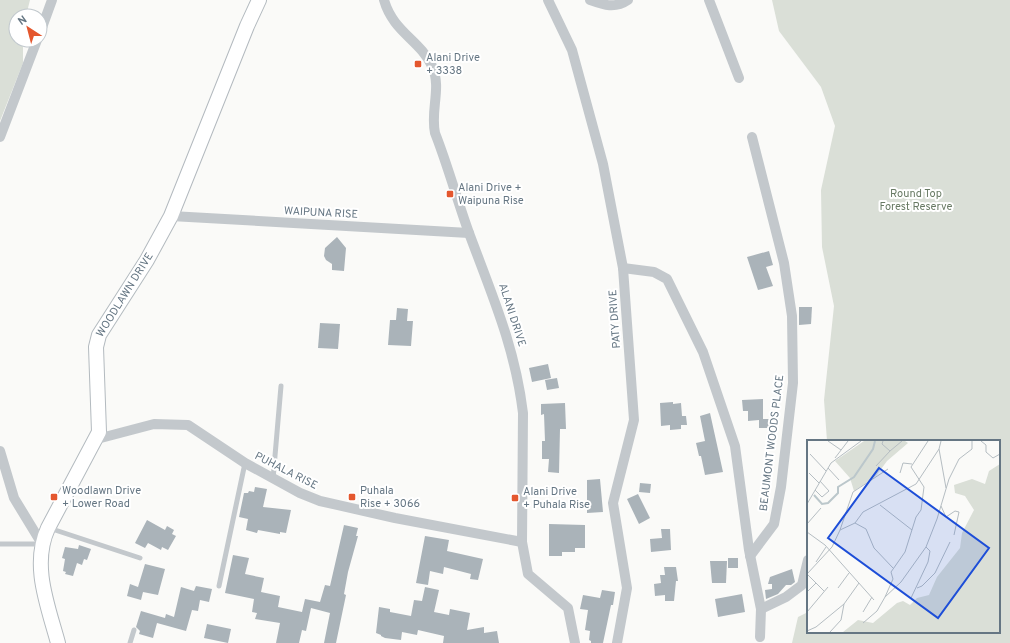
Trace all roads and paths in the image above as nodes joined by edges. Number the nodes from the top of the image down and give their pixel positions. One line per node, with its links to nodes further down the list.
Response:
1 (52, 0): 8 (street)
2 (259, 0): 13 (street, WOODLAWN DRIVE)
3 (384, 0): 14 (street, ALANI DRIVE)
4 (548, 0): 15 (street, PATY DRIVE)
5 (590, 0): 6 (street)
6 (628, 0)
7 (709, 0): 10 (street)
8 (48, 11)
9 (34, 48): 11 (street)
10 (739, 78)
11 (0, 137)
12 (752, 137): 25 (street, BEAUMONT WOODS PLACE)
13 (171, 216): 14 (street, WAIPUNA RISE); 17 (street, WOODLAWN DRIVE)
14 (469, 233): 22 (street, ALANI DRIVE)
15 (623, 268): 25 (street, BEAUMONT WOODS PLACE); 35 (street, PATY DRIVE)
16 (281, 386): 20 (lane)
17 (97, 439): 19 (street, PUHALA RISE); 21 (street, WOODLAWN DRIVE)
18 (0, 452): 24 (street)
19 (245, 463): 20 (street, PUHALA RISE); 28 (lane)
20 (273, 479): 22 (street, PUHALA RISE)
21 (48, 528): 24 (street, WOODLAWN DRIVE); 26 (lane)
22 (522, 542): 34 (street, ALANI DRIVE)
23 (0, 544): 24 (lane)
24 (42, 544): 32 (street, WOODLAWN DRIVE)
25 (750, 556): 29 (street, BEAUMONT WOODS PLACE)
26 (140, 558)
27 (807, 564): 29 (street)
28 (219, 586)
29 (761, 609): 31 (street, BEAUMONT WOODS PLACE)
30 (134, 630): 33 (lane)
31 (760, 637)
32 (58, 643)
33 (130, 643)
34 (575, 643)
35 (617, 643)

